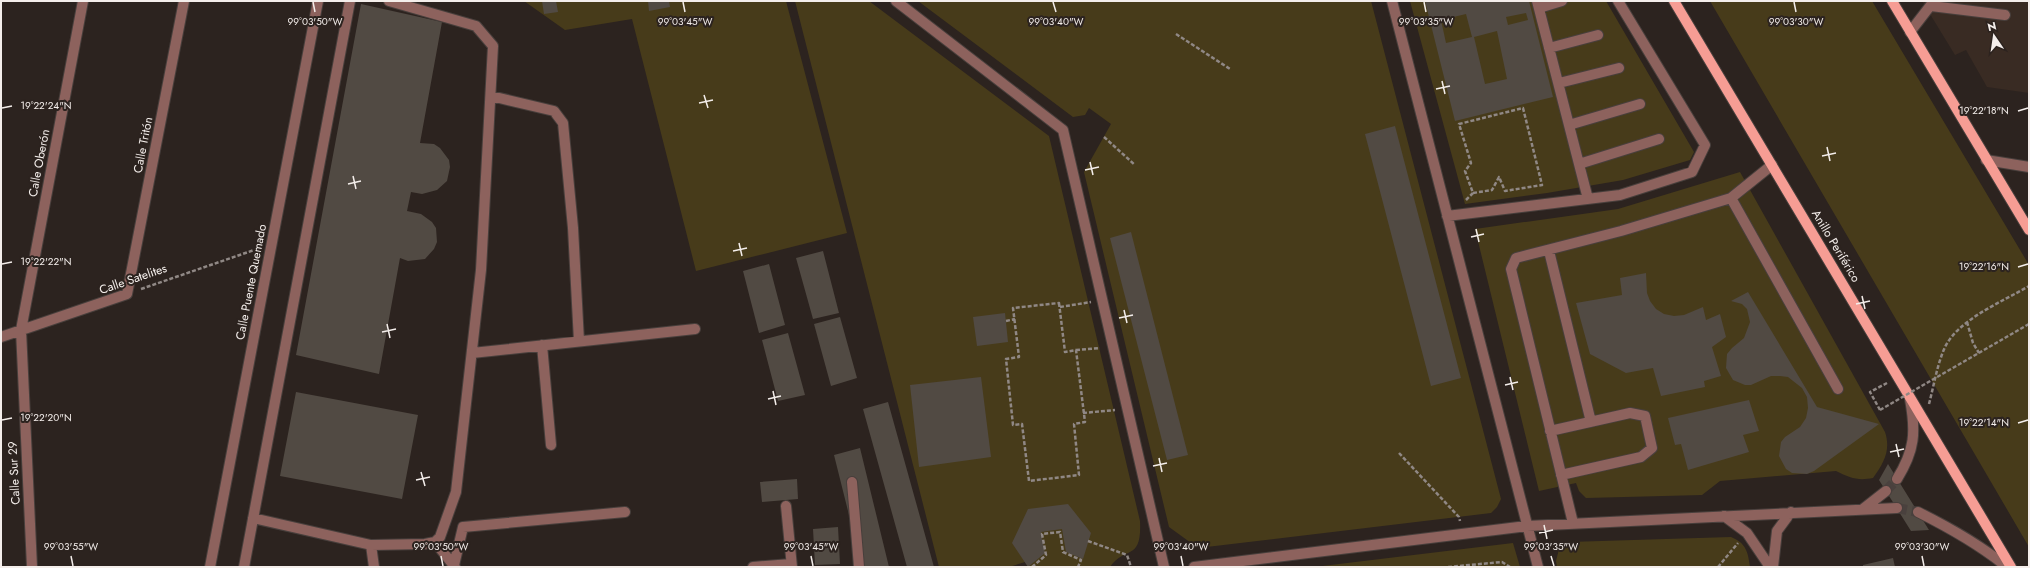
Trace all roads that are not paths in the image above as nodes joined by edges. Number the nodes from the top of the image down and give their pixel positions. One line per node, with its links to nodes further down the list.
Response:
1 (83, 1): 35 (street, Calle Oberón)
2 (184, 1): 33 (street, Calle Tritón)
3 (318, 1): 64 (street, Calle Puente Quemado)
4 (350, 1): 56 (street)
5 (389, 1): 20 (street)
6 (896, 1): 69 (street)
7 (1392, 1): 30 (street)
8 (1562, 1): 13 (street)
9 (1618, 1): 29 (street)
10 (1674, 1): 26 (main road, Anillo Periférico)
11 (1892, 1): 15 (main road)
12 (1932, 3): 14 (street); 15 (street)
13 (1538, 4): 17 (street)
14 (2005, 15)
15 (1910, 32): 24 (main road)
16 (1598, 35): 17 (street)
17 (1549, 48): 19 (street)
18 (1619, 68): 19 (street)
19 (1559, 84): 22 (street)
20 (491, 96): 37 (street); 39 (street)
21 (1640, 104): 22 (street)
22 (1569, 125): 25 (street)
23 (1659, 139): 25 (street)
24 (1986, 160): 27 (street); 31 (main road)
25 (1579, 164): 29 (street)
26 (1772, 165): 28 (street); 41 (main road, Anillo Periférico)
27 (2029, 167)
28 (1731, 198): 32 (street); 40 (street)
29 (1588, 199): 30 (street)
30 (1448, 216): 58 (street)
31 (2029, 230)
32 (1549, 251): 42 (street); 43 (street)
33 (127, 294): 35 (street, Calle Satelites)
34 (695, 329): 37 (street)
35 (21, 330): 36 (street, Calle Satelites); 63 (street, Calle Sur 29)
36 (1, 337)
37 (579, 341): 38 (street)
38 (542, 345): 39 (street); 44 (street)
39 (472, 353): 59 (street)
40 (1838, 389)
41 (1910, 397): 46 (street); 75 (main road, Anillo Periférico)
42 (1591, 422): 43 (street); 45 (street)
43 (1550, 431): 45 (street)
44 (550, 445)
45 (1561, 475): 57 (street)
46 (1897, 479)
47 (852, 482): 68 (street)
48 (1886, 491): 51 (street)
49 (786, 506): 61 (street)
50 (1897, 508): 51 (street)
51 (1863, 509): 53 (street)
52 (625, 512): 62 (street)
53 (1791, 512): 55 (street); 73 (street)
54 (1918, 512): 74 (street)
55 (1724, 516): 57 (street); 72 (street)
56 (253, 518): 60 (street); 65 (street)
57 (1573, 523): 58 (street)
58 (1527, 526): 70 (street); 71 (street)
59 (435, 542): 60 (street); 62 (street)
60 (371, 544): 66 (street)
61 (792, 565): 67 (street)
62 (454, 566)
63 (32, 567)
64 (210, 567)
65 (244, 567)
66 (374, 567)
67 (753, 567)
68 (859, 567)
69 (1164, 567)
70 (1194, 567)
71 (1538, 567)
72 (1770, 567)
73 (1773, 567)
74 (2007, 567)
75 (2011, 567)

